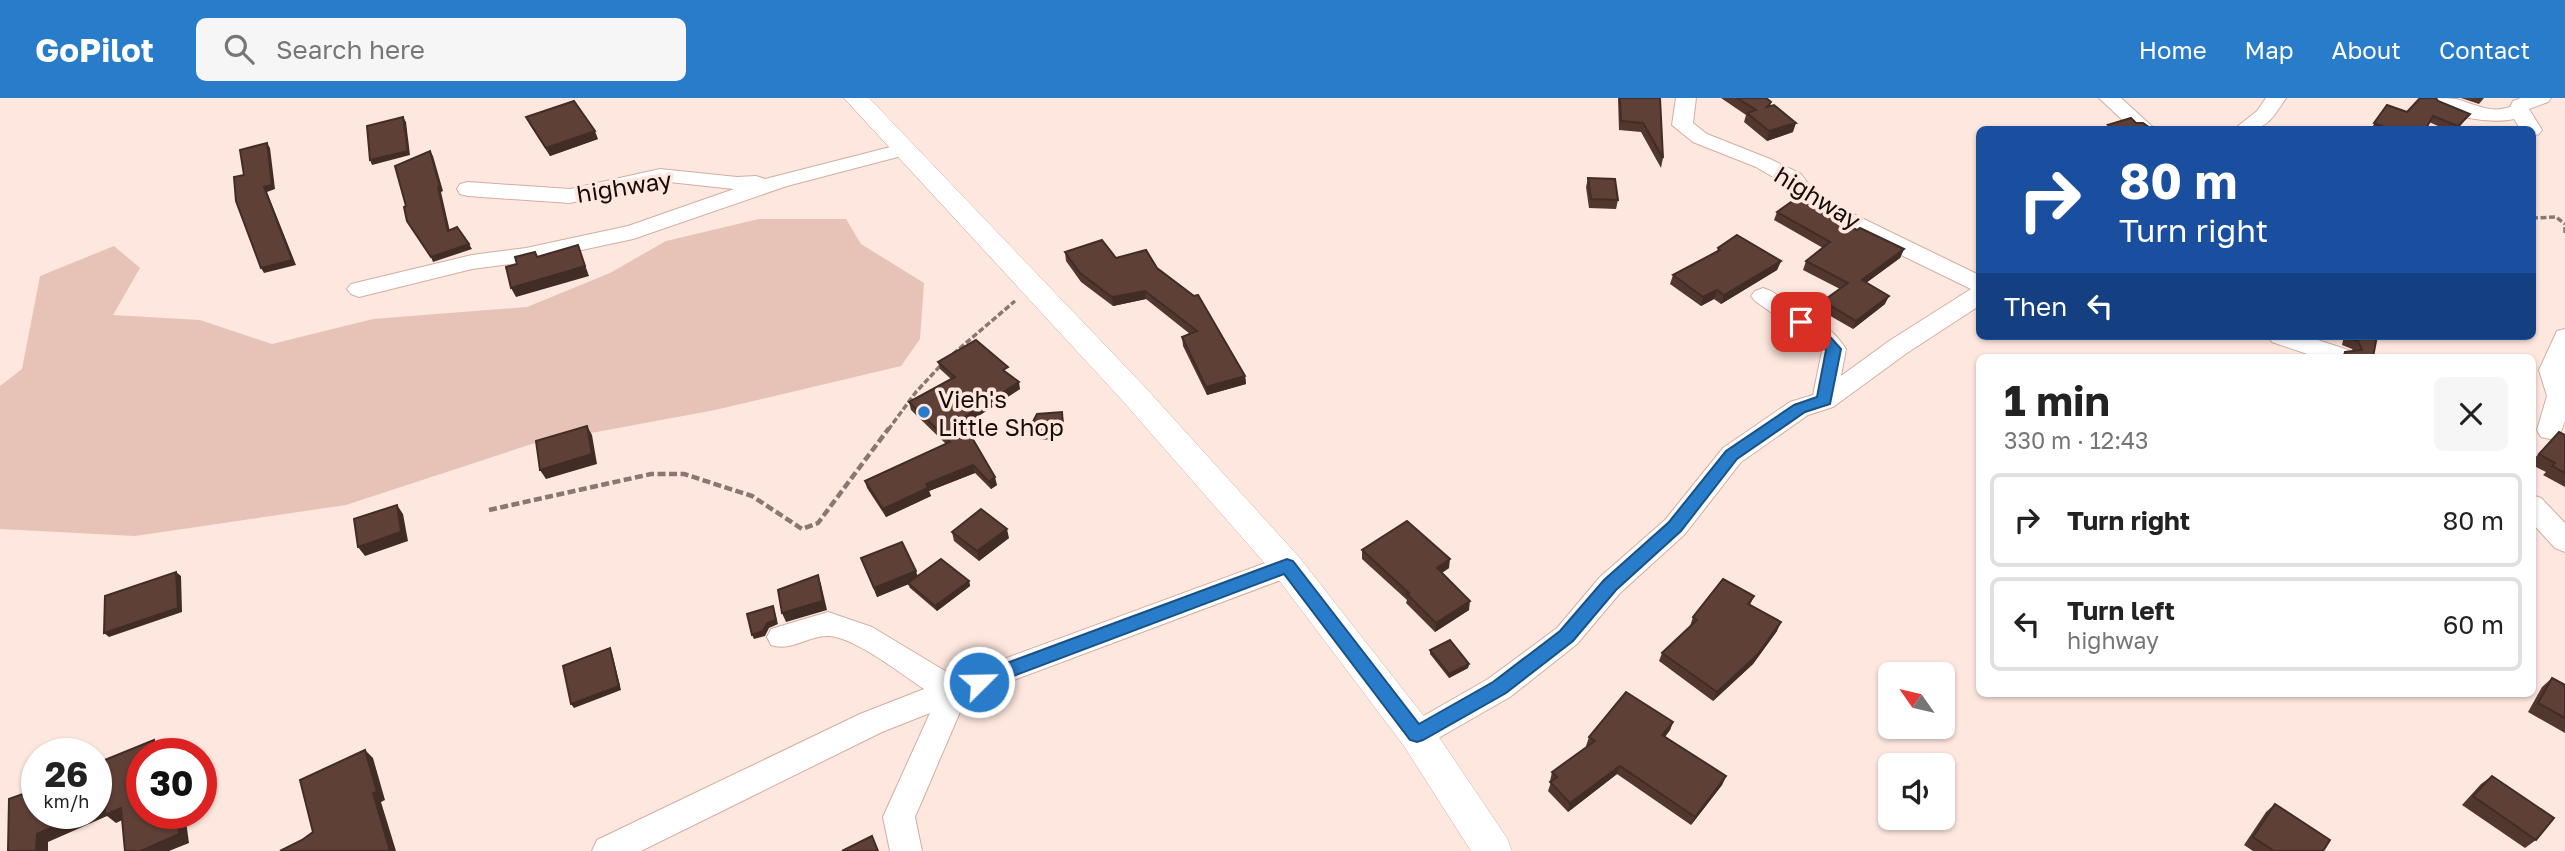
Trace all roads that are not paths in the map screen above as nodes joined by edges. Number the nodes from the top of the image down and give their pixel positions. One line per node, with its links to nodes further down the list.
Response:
1 (856, 98): 11 (main road)
2 (1686, 98): 14 (street, highway)
3 (2109, 98): 8 (street)
4 (2276, 98): 9 (street)
5 (2438, 98): 7 (street)
6 (2542, 98): 7 (street)
7 (2519, 110): 10 (street)
8 (2141, 126)
9 (2249, 126)
10 (2529, 126)
11 (906, 149): 12 (street, highway); 25 (main road)
12 (779, 181): 13 (street, highway); 15 (street, highway)
13 (468, 188)
14 (1976, 283)
15 (359, 289)
16 (1763, 296): 21 (street)
17 (1976, 297): 21 (street)
18 (2565, 337): 22 (street)
19 (2292, 340): 20 (street)
20 (2333, 354)
21 (1824, 401): 28 (street)
22 (2549, 429)
23 (2536, 509): 24 (street)
24 (2565, 541)
25 (1287, 566): 27 (street); 28 (main road)
26 (781, 637): 27 (street)
27 (954, 692): 29 (street); 30 (street)
28 (1417, 734): 31 (main road)
29 (608, 851)
30 (906, 851)
31 (1493, 851)

